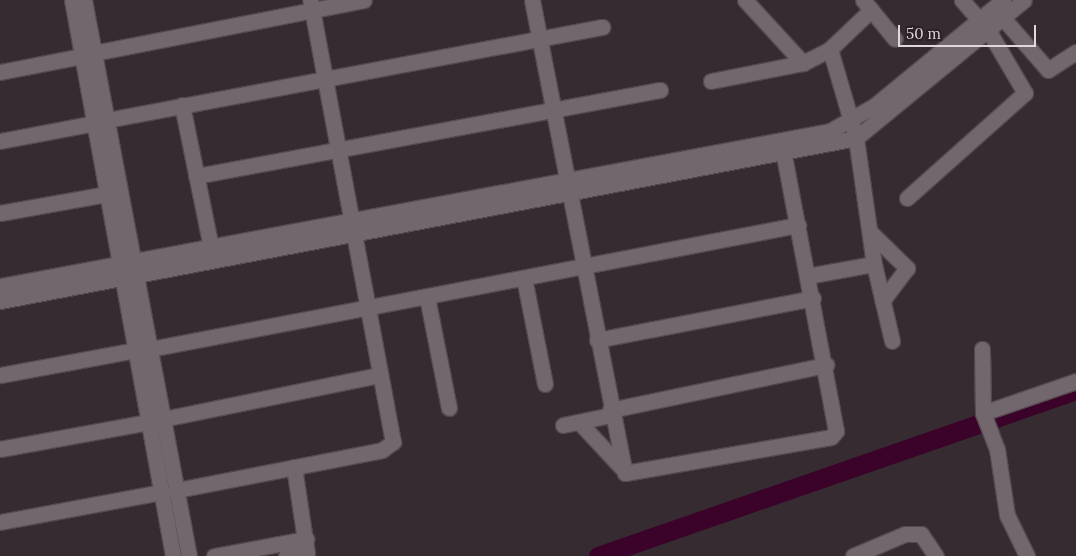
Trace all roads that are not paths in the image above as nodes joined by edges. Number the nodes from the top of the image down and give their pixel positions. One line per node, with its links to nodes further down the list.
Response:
1 (72, 0): 17 (street)
2 (84, 0): 17 (street)
3 (364, 0): 8 (street)
4 (532, 0): 13 (street)
5 (745, 0): 18 (street)
6 (962, 0): 11 (street)
7 (1024, 0): 10 (street)
8 (311, 5): 17 (street); 20 (street)
9 (867, 5): 14 (street); 15 (street)
10 (997, 6): 11 (street); 16 (street)
11 (983, 25): 26 (street); 27 (street); 34 (street)
12 (602, 28): 13 (street)
13 (539, 39): 20 (street); 24 (street)
14 (895, 39)
15 (830, 49): 18 (street); 26 (street)
16 (1076, 52)
17 (88, 54): 19 (street); 25 (street)
18 (803, 64): 21 (street)
19 (0, 72)
20 (325, 79): 23 (street); 30 (street)
21 (711, 81)
22 (660, 90): 24 (street)
23 (182, 106): 25 (street); 31 (street)
24 (551, 110): 30 (street); 32 (street)
25 (101, 121): 28 (street); 33 (street); 43 (street)
26 (851, 122): 27 (street); 29 (street)
27 (856, 138): 29 (street); 38 (street)
28 (0, 141)
29 (783, 148): 32 (street); 36 (street)
30 (338, 150): 31 (street); 37 (street)
31 (196, 176): 39 (street)
32 (567, 188): 37 (street); 42 (street)
33 (108, 194): 35 (street); 43 (street)
34 (908, 198)
35 (0, 213)
36 (798, 225): 42 (street); 44 (street)
37 (352, 227): 40 (street); 51 (street)
38 (870, 232): 41 (street); 50 (street)
39 (211, 248): 40 (street); 43 (street)
40 (230, 250): 43 (street)
41 (874, 264): 44 (street); 50 (street)
42 (582, 266): 45 (street); 52 (street)
43 (128, 269): 46 (street); 49 (street); 54 (street)
44 (808, 276): 48 (street)
45 (524, 278): 47 (street); 60 (street)
46 (0, 286)
47 (427, 297): 51 (street); 61 (street)
48 (813, 298): 52 (street); 56 (street)
49 (0, 301)
50 (882, 301): 53 (street)
51 (367, 307): 54 (street); 58 (street)
52 (597, 340): 62 (street)
53 (892, 341)
54 (143, 349): 57 (street); 64 (street)
55 (982, 349): 63 (street)
56 (826, 366): 62 (street); 69 (street)
57 (0, 375)
58 (380, 375): 64 (street); 68 (street)
59 (1076, 382): 63 (street)
60 (545, 384)
61 (449, 408)
62 (611, 413): 65 (street); 69 (street)
63 (984, 416): 79 (street)
64 (156, 420): 67 (street); 70 (street)
65 (579, 422): 66 (street); 69 (street)
66 (562, 425)
67 (0, 449)
68 (294, 467): 70 (street); 72 (street)
69 (622, 468)
70 (170, 491): 71 (street); 73 (street); 74 (street)
71 (0, 522)
72 (306, 539): 75 (street); 76 (street)
73 (173, 556)
74 (189, 556)
75 (214, 556)
76 (286, 556)
77 (853, 556): 78 (street)
78 (936, 556)
79 (1027, 556)

